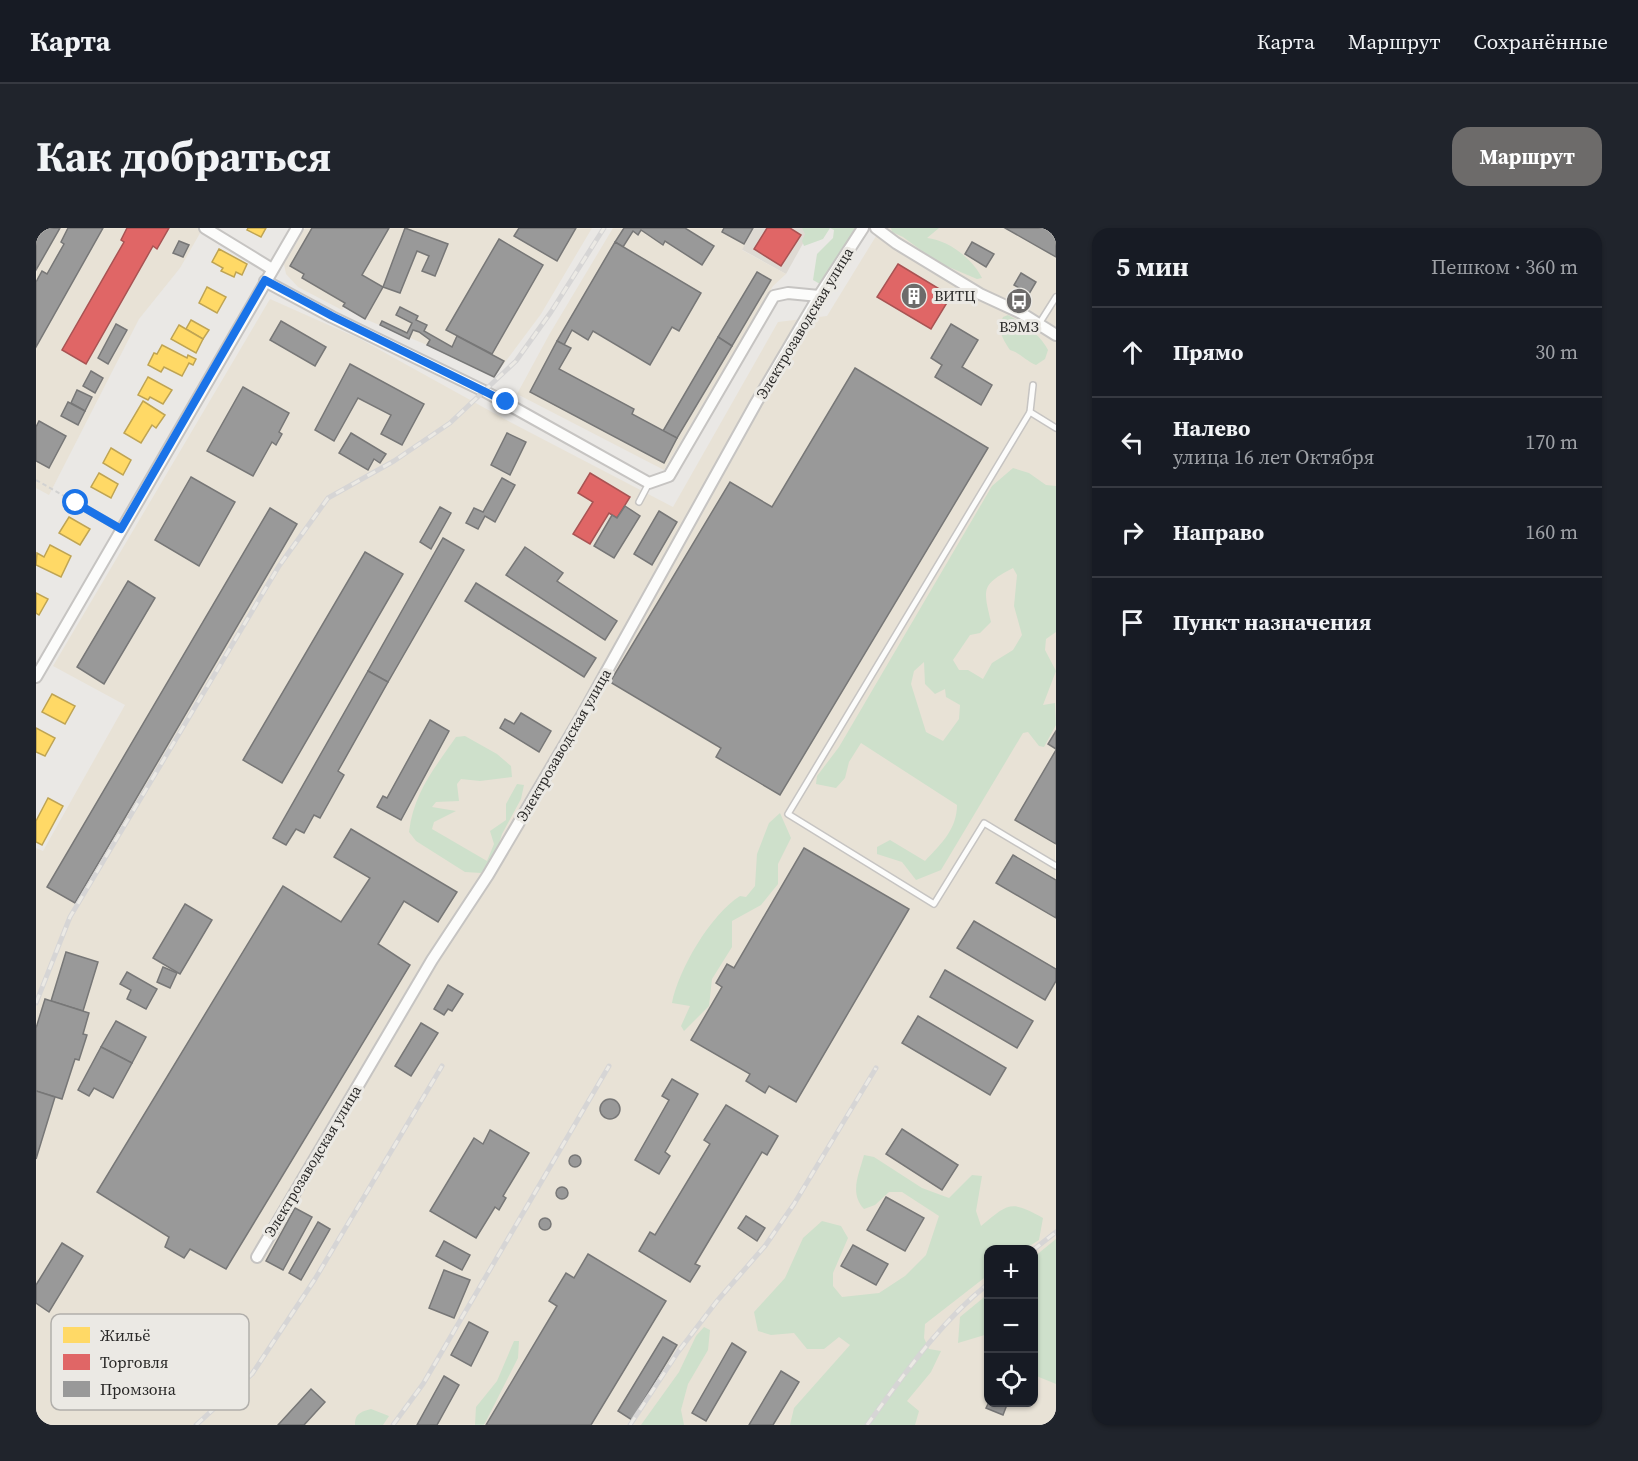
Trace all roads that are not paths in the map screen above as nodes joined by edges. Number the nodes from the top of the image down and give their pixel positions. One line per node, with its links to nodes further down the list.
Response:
1 (205, 228): 5 (street)
2 (297, 228): 5 (street)
3 (863, 228): 7 (street, Электрозаводская улица)
4 (876, 228): 9 (street)
5 (272, 269): 6 (street)
6 (265, 280): 14 (street); 17 (street)
7 (819, 296): 14 (street); 20 (street, Электрозаводская улица)
8 (1056, 297): 9 (lane)
9 (1039, 324): 10 (street)
10 (1056, 335)
11 (1033, 384): 12 (lane)
12 (1030, 412): 13 (lane); 19 (lane)
13 (1056, 428)
14 (650, 483): 15 (lane)
15 (639, 502)
16 (76, 503): 17 (lane)
17 (121, 529): 18 (street)
18 (36, 677)
19 (1056, 866)
20 (257, 1257)

